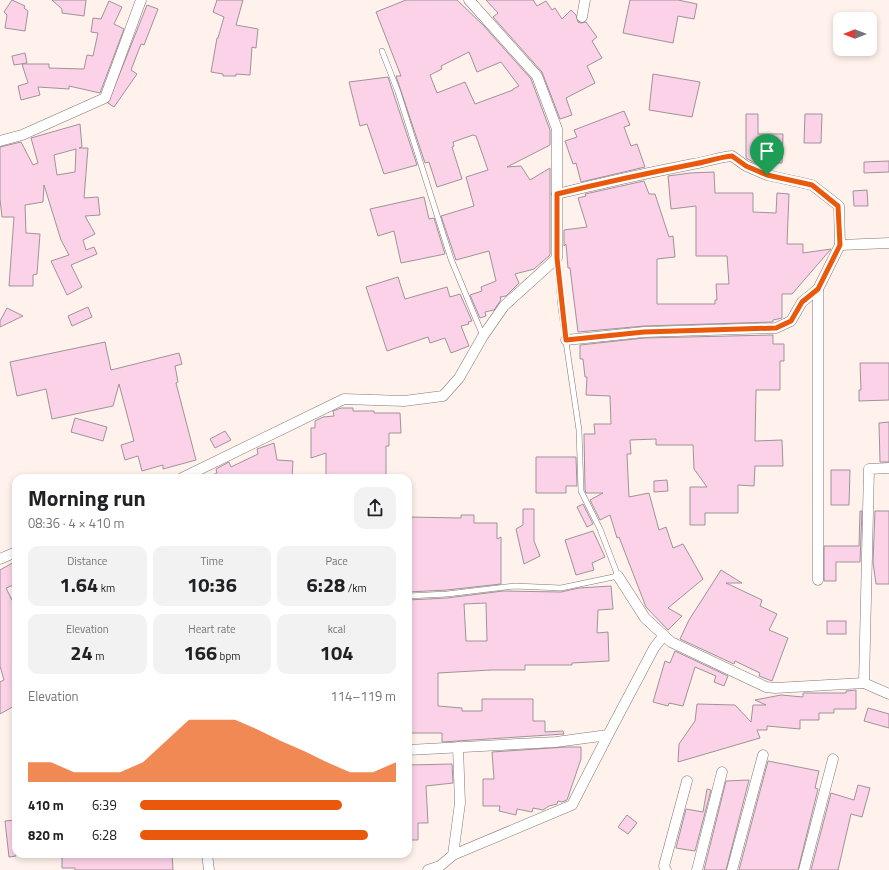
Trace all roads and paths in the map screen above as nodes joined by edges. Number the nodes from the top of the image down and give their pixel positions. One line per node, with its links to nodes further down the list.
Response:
1 (141, 0): 6 (street)
2 (469, 0): 7 (street)
3 (586, 0): 4 (street)
4 (582, 17)
5 (382, 51): 12 (lane)
6 (0, 141)
7 (557, 194): 9 (street); 10 (street)
8 (889, 243): 9 (street)
9 (840, 245): 11 (street)
10 (557, 258): 12 (street); 13 (lane)
11 (818, 289): 13 (street); 19 (street)
12 (483, 336): 15 (street)
13 (566, 340): 18 (lane)
14 (889, 468): 22 (street)
15 (190, 474)
16 (12, 554): 17 (street)
17 (0, 559)
18 (618, 576): 20 (lane); 21 (street)
19 (818, 580)
20 (412, 596)
21 (664, 635): 22 (street); 24 (street)
22 (864, 683): 23 (street)
23 (889, 694)
24 (608, 735): 25 (street); 31 (street)
25 (458, 747): 26 (street); 31 (street)
26 (412, 750)
27 (764, 755): 37 (street)
28 (833, 759): 38 (street)
29 (722, 772): 36 (street)
30 (686, 781): 35 (street)
31 (453, 855): 34 (street)
32 (207, 858): 33 (street)
33 (208, 870)
34 (428, 870)
35 (666, 870)
36 (697, 870)
37 (732, 870)
38 (804, 870)

